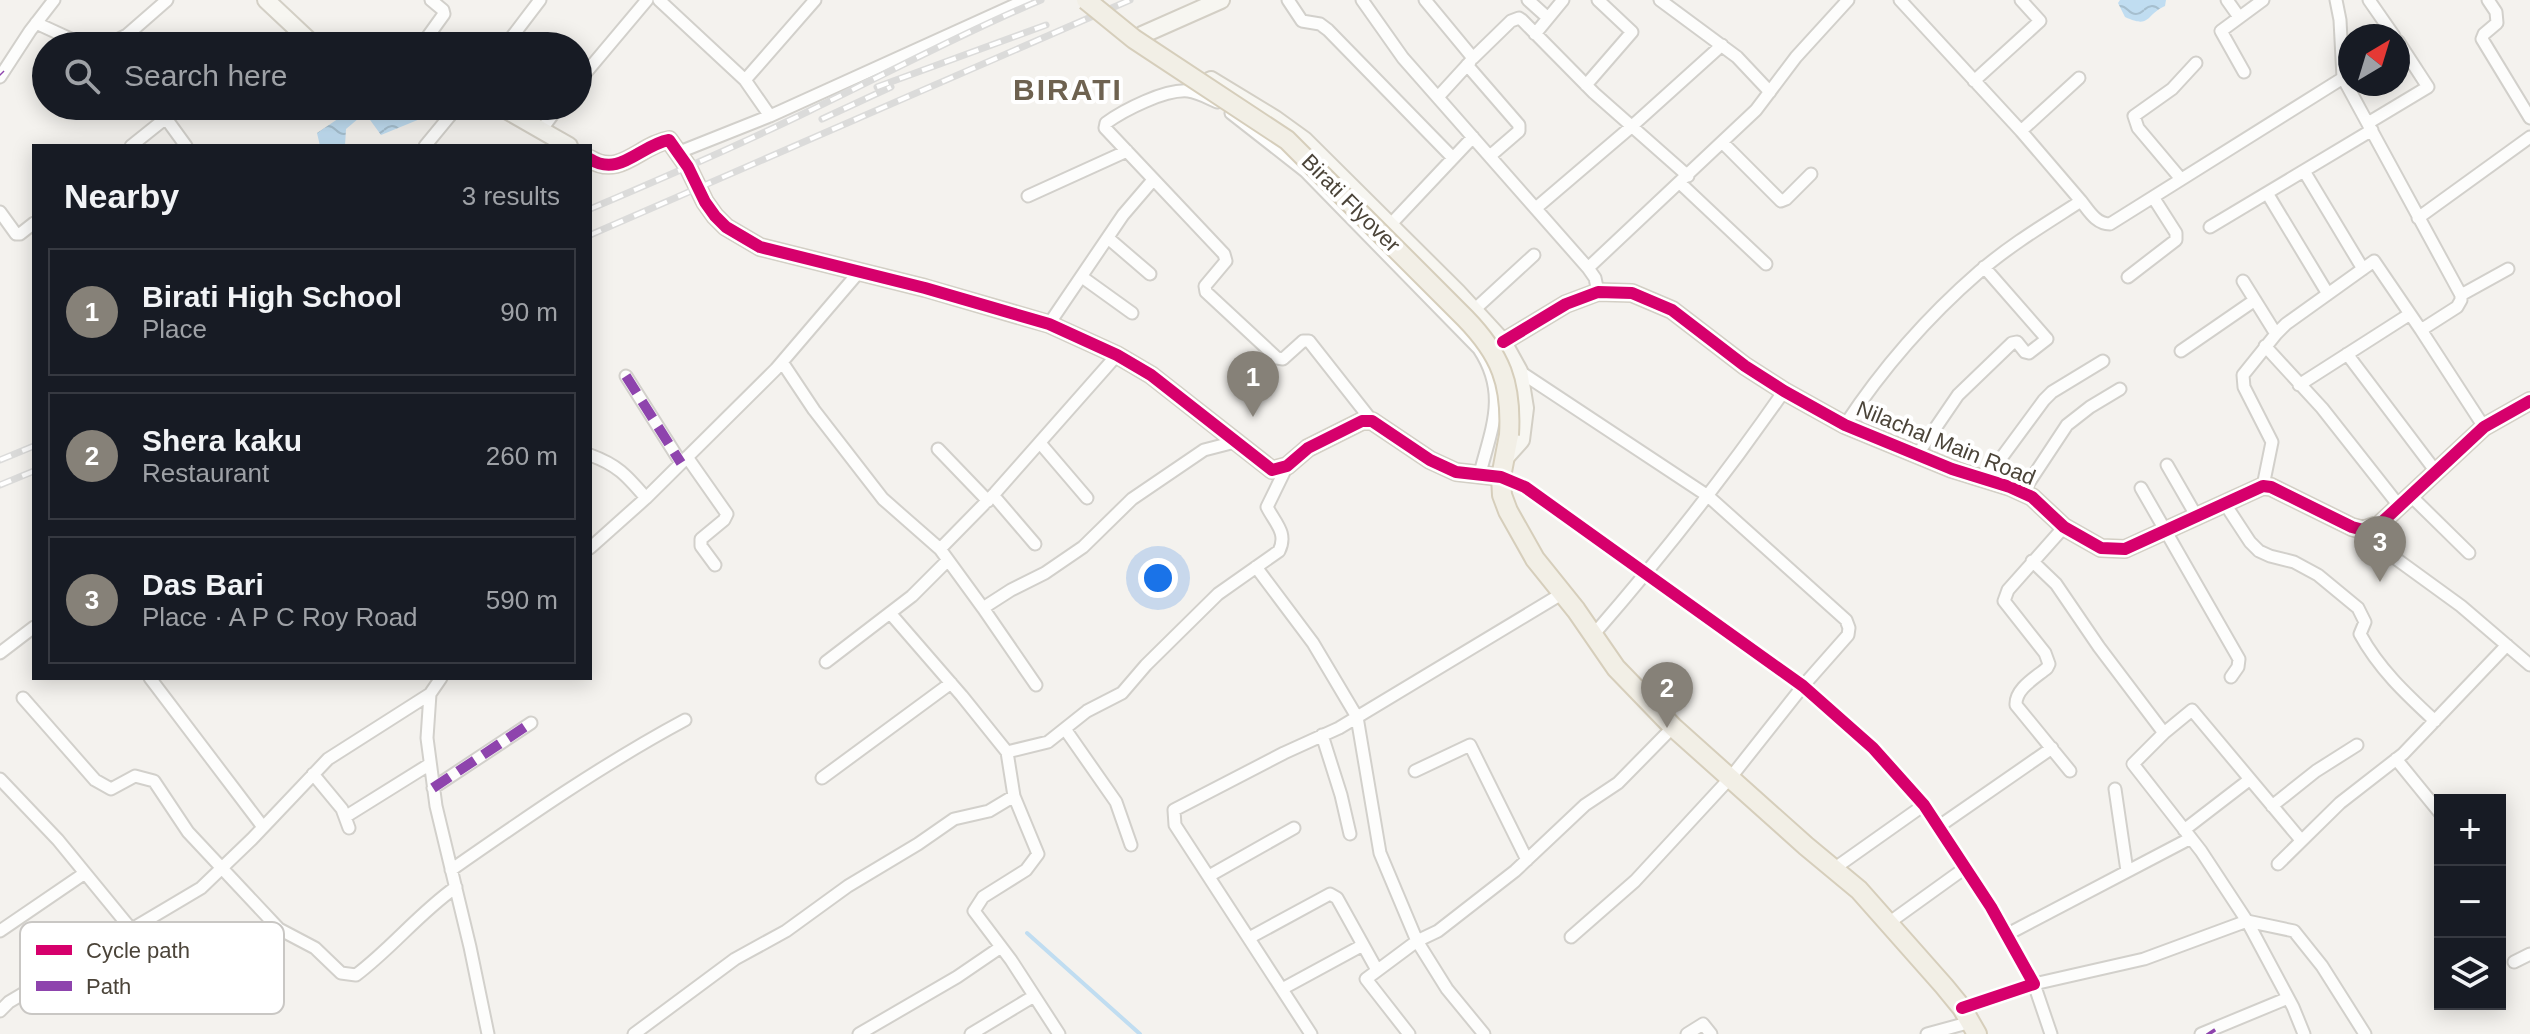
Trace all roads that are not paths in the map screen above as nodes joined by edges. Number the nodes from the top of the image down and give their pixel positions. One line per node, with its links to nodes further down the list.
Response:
1 (54, 0): 30 (street)
2 (167, 0): 34 (street)
3 (266, 0): 35 (street)
4 (431, 0): 36 (street)
5 (540, 0): 37 (street)
6 (647, 0): 44 (street)
7 (659, 0): 48 (street)
8 (815, 0): 48 (street)
9 (1026, 0): 55 (street)
10 (1086, 0): 139 (main road, Birati Flyover, bridge)
11 (1098, 0): 39 (street)
12 (1221, 0): 39 (street)
13 (1288, 0): 76 (street)
14 (1362, 0): 54 (street)
15 (1425, 0): 42 (street)
16 (1528, 0): 29 (street)
17 (1563, 0): 29 (street)
18 (1598, 0): 51 (street)
19 (1660, 0): 40 (street)
20 (1848, 0): 52 (street)
21 (1900, 0): 49 (street)
22 (2021, 0): 49 (street)
23 (2227, 0): 28 (street)
24 (2263, 0): 28 (street)
25 (2336, 0): 31 (street)
26 (2369, 0): 32 (street)
27 (2488, 0): 56 (street)
28 (2239, 17): 45 (street)
29 (1548, 18): 38 (street)
30 (36, 23): 33 (street); 46 (street)
31 (2340, 24)
32 (2386, 24)
33 (56, 32)
34 (130, 32)
35 (300, 32)
36 (431, 32)
37 (516, 32)
38 (1535, 34): 42 (street); 51 (street)
39 (1142, 35): 91 (street)
40 (1722, 45): 52 (street); 62 (street)
41 (2410, 59): 63 (street)
42 (1470, 62): 54 (street); 75 (street)
43 (2196, 63): 80 (street)
44 (592, 65)
45 (2244, 72)
46 (0, 75)
47 (2079, 78): 65 (street)
48 (745, 80): 55 (street)
49 (1974, 81): 65 (street)
50 (2338, 81): 80 (street)
51 (1586, 85): 62 (street)
52 (1770, 92): 68 (street)
53 (2353, 96): 63 (street)
54 (1438, 97): 66 (street)
55 (770, 116): 74 (street)
56 (2530, 118)
57 (164, 120): 69 (street)
58 (167, 120): 70 (street)
59 (446, 120): 71 (street)
60 (525, 120): 64 (street)
61 (549, 120): 64 (street)
62 (1631, 127): 82 (street); 87 (street)
63 (2370, 127): 78 (street); 89 (street)
64 (542, 129): 72 (street)
65 (2021, 131): 86 (street)
66 (1473, 137): 75 (street); 76 (street)
67 (2530, 137): 89 (street)
68 (1722, 142): 79 (street); 82 (street)
69 (134, 144)
70 (185, 144)
71 (427, 144)
72 (566, 144)
73 (1127, 151): 81 (street); 84 (street); 140 (street)
74 (677, 153): 77 (street); 100 (street)
75 (1490, 156): 87 (street)
76 (1453, 158): 91 (street)
77 (592, 160)
78 (2304, 171): 83 (street); 98 (street)
79 (1811, 174)
80 (2181, 179): 85 (street)
81 (1153, 180): 93 (street); 128 (street)
82 (1684, 180): 95 (street); 97 (street)
83 (2267, 193): 92 (street); 106 (street)
84 (1028, 196)
85 (2153, 197): 86 (street); 103 (street)
86 (2081, 201): 96 (street)
87 (1536, 208): 97 (street)
88 (0, 212): 90 (street)
89 (2418, 218): 107 (street)
90 (32, 225)
91 (1390, 225): 109 (street)
92 (2210, 227)
93 (1108, 238): 101 (street); 102 (street)
94 (1534, 255): 109 (street)
95 (1766, 264)
96 (1984, 267): 129 (street); 134 (street)
97 (1588, 268): 105 (street)
98 (2363, 269): 106 (street); 111 (street)
99 (2508, 269): 107 (street)
100 (859, 272): 112 (street); 121 (street)
101 (1150, 274)
102 (1082, 277): 110 (street); 112 (street)
103 (2128, 277)
104 (2243, 281): 108 (street)
105 (1598, 292): 115 (street, Nilachal Main Road); 126 (street, Nilachal Main Road)
106 (2328, 294): 114 (street)
107 (2461, 295): 113 (street)
108 (2255, 300): 114 (street); 117 (street)
109 (1474, 310): 115 (street)
110 (1132, 313)
111 (2410, 314): 113 (street); 118 (street)
112 (1049, 324): 119 (street)
113 (2421, 330): 130 (street)
114 (2276, 334): 116 (street)
115 (1503, 342): 122 (street)
116 (2265, 346): 124 (street); 143 (street)
117 (2181, 351)
118 (2347, 354): 124 (street); 141 (street)
119 (1117, 355): 131 (street); 132 (street)
120 (2103, 361): 142 (street)
121 (782, 362): 136 (street); 158 (street)
122 (1519, 371): 139 (street); 146 (street)
123 (626, 376): 136 (street)
124 (2299, 385): 150 (street)
125 (2120, 389): 145 (street)
126 (1784, 391): 129 (street, Nilachal Main Road); 146 (street)
127 (2530, 401): 130 (street)
128 (1372, 421): 138 (street); 140 (street)
129 (1845, 425): 134 (street, Nilachal Main Road)
130 (2484, 427): 141 (street)
131 (1235, 442): 138 (street); 166 (street)
132 (1040, 443): 148 (street); 149 (street)
133 (938, 449): 148 (street)
134 (1917, 455): 142 (street, Nilachal Main Road)
135 (592, 456): 147 (street)
136 (684, 460): 147 (street); 162 (street)
137 (2167, 465): 152 (street)
138 (1287, 466): 163 (street)
139 (1502, 468): 140 (street); 164 (street); 165 (main road)
140 (1480, 473)
141 (2437, 473): 150 (street)
142 (1985, 480): 145 (street, Nilachal Main Road)
143 (2263, 486): 151 (street, Nilachal Main Road); 154 (street)
144 (2141, 488): 155 (street)
145 (2022, 493): 153 (street, Nilachal Main Road)
146 (1708, 496): 164 (street); 179 (street)
147 (646, 498): 157 (street)
148 (990, 498): 156 (street); 158 (street)
149 (1087, 498)
150 (2405, 502): 154 (street); 159 (street)
151 (2225, 504): 152 (street, Nilachal Main Road); 184 (street)
152 (2197, 517): 155 (street, Nilachal Main Road)
153 (2064, 527): 155 (street, Nilachal Main Road); 161 (street)
154 (2363, 530): 170 (street)
155 (2166, 532): 174 (street)
156 (1035, 544)
157 (592, 546)
158 (940, 549): 160 (street)
159 (2469, 553)
160 (948, 560): 166 (street); 167 (street)
161 (2032, 561): 188 (street); 191 (street)
162 (715, 565)
163 (1256, 567): 182 (street); 187 (street)
164 (1646, 574): 169 (street); 179 (street)
165 (1563, 593): 169 (main road); 182 (street)
166 (983, 608): 178 (street)
167 (890, 613): 172 (street); 177 (street)
168 (32, 629): 171 (street)
169 (1594, 634): 186 (main road)
170 (2507, 645): 173 (street); 184 (street)
171 (0, 653)
172 (826, 662)
173 (2529, 662)
174 (2231, 677)
175 (152, 680): 208 (street)
176 (440, 680): 180 (street)
177 (951, 683): 192 (street); 199 (street)
178 (1036, 685)
179 (1803, 686): 198 (street); 205 (street)
180 (430, 694): 194 (street); 197 (street)
181 (23, 698): 217 (street)
182 (1357, 717): 189 (street); 235 (street)
183 (685, 720): 220 (street)
184 (2435, 721): 193 (street)
185 (531, 723): 202 (street)
186 (1673, 727): 198 (main road); 215 (street)
187 (1065, 729): 192 (street); 214 (street)
188 (2164, 733): 201 (street); 212 (street)
189 (1322, 735): 211 (street); 223 (street)
190 (2357, 745): 206 (street)
191 (2052, 748): 196 (street); 209 (street)
192 (1007, 752): 204 (street)
193 (2396, 759): 207 (street); 213 (street)
194 (430, 764): 197 (street); 202 (street)
195 (1415, 771): 215 (street)
196 (2070, 771)
197 (313, 774): 208 (street)
198 (1731, 777): 218 (main road); 233 (street)
199 (822, 778)
200 (0, 779): 222 (street)
201 (2249, 780): 206 (street); 212 (street)
202 (433, 788): 220 (street)
203 (2115, 789): 221 (street)
204 (1014, 796): 237 (street); 250 (street)
205 (1924, 805): 209 (street); 218 (street)
206 (2272, 806): 213 (street)
207 (2434, 806)
208 (263, 827): 217 (street)
209 (1938, 827): 219 (street)
210 (1294, 828): 223 (street)
211 (1350, 834)
212 (2188, 834): 221 (street); 225 (street)
213 (2301, 840): 216 (street)
214 (1131, 845)
215 (1527, 860): 235 (street)
216 (2278, 864)
217 (222, 867): 227 (street); 228 (street)
218 (1835, 868): 229 (main road)
219 (1965, 868): 229 (street); 232 (street)
220 (451, 870): 224 (street)
221 (2127, 871): 232 (street)
222 (85, 873): 226 (street); 230 (street)
223 (1209, 876): 234 (street)
224 (456, 887): 231 (street); 249 (street)
225 (2247, 921): 241 (street); 245 (street); 262 (street)
226 (125, 922)
227 (143, 922)
228 (273, 922)
229 (1890, 922): 247 (main road)
230 (0, 931)
231 (284, 932)
232 (2006, 935): 241 (street)
233 (1571, 937)
234 (1249, 938): 236 (street); 242 (street)
235 (1417, 941): 240 (street); 256 (street)
236 (1363, 945): 240 (street); 242 (street)
237 (1001, 947): 244 (street); 251 (street)
238 (2530, 954): 239 (street)
239 (2514, 962)
240 (1377, 970): 255 (street)
241 (2034, 984): 247 (street); 260 (street)
242 (1282, 989): 254 (street)
243 (20, 995): 246 (street)
244 (1034, 996): 252 (street); 253 (street)
245 (2288, 998): 248 (street); 261 (street)
246 (0, 1011)
247 (1970, 1022): 259 (street)
248 (2208, 1033)
249 (488, 1034)
250 (634, 1034)
251 (859, 1034)
252 (971, 1034)
253 (1059, 1034)
254 (1311, 1034)
255 (1409, 1034)
256 (1484, 1034)
257 (1687, 1034): 258 (street)
258 (1711, 1034)
259 (1927, 1034)
260 (2051, 1034)
261 (2304, 1034)
262 (2365, 1034)

